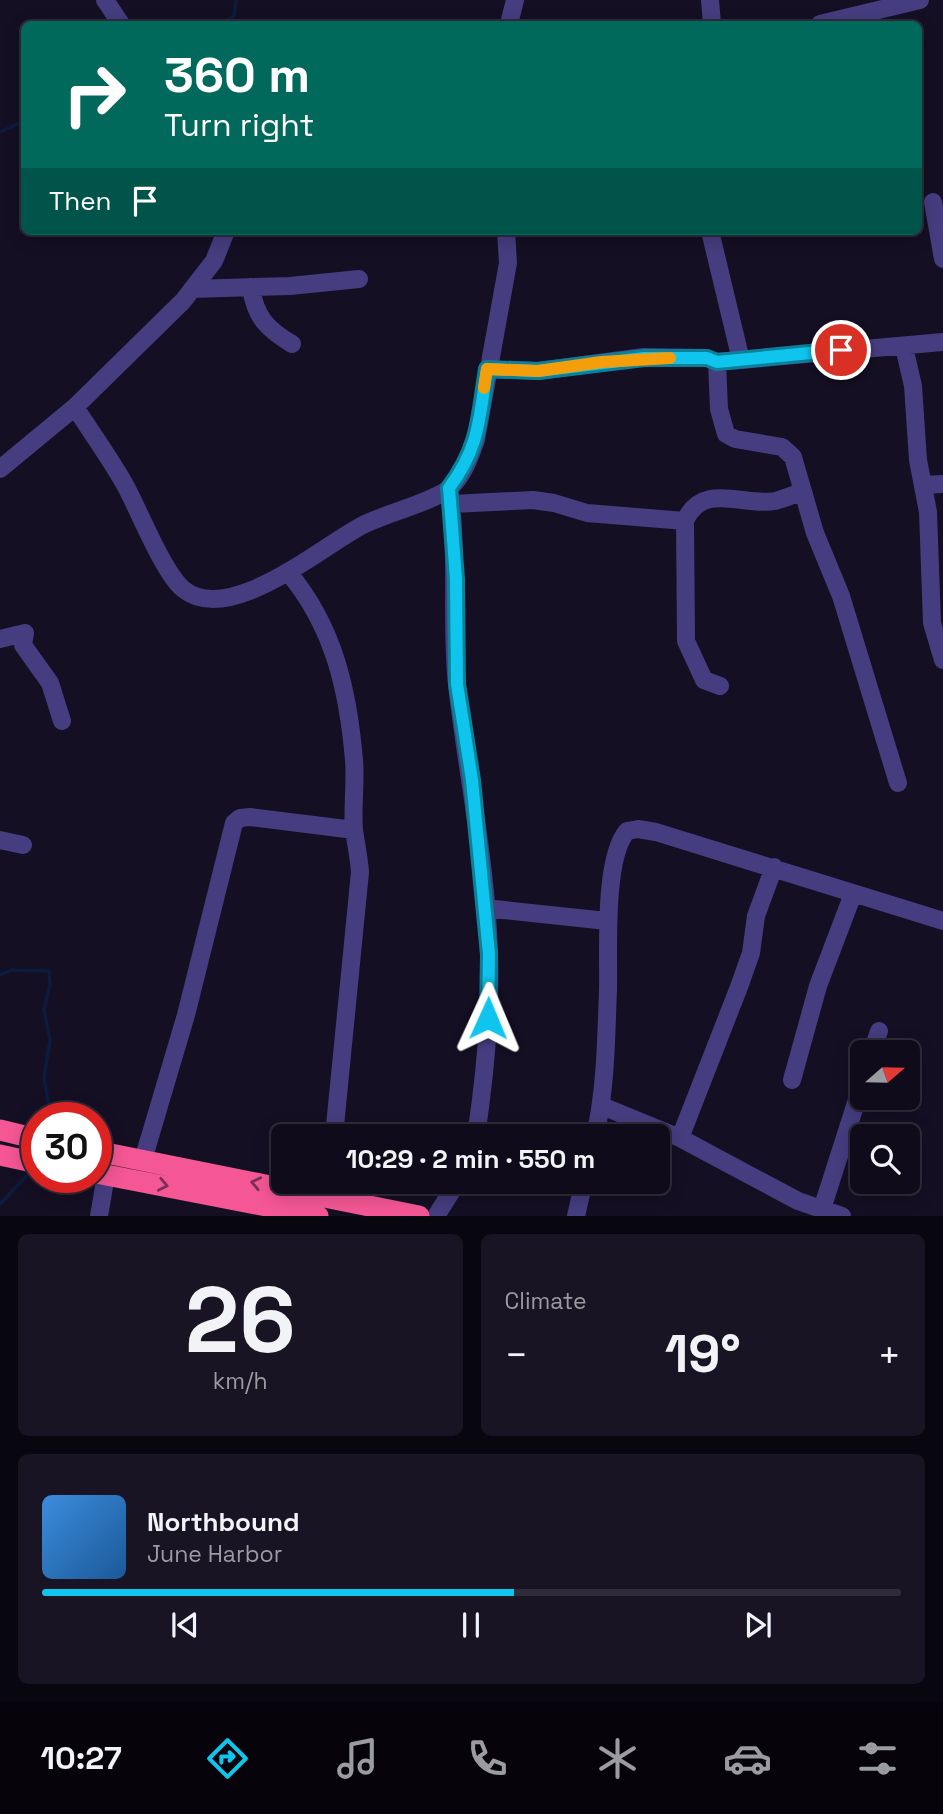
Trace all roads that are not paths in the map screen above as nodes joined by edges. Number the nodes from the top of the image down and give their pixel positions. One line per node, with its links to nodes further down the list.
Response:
1 (105, 0): 6 (street)
2 (515, 0): 7 (street)
3 (710, 0): 8 (street)
4 (920, 0): 5 (street)
5 (855, 8): 9 (street)
6 (119, 21)
7 (510, 21)
8 (712, 21)
9 (827, 21)
10 (932, 204): 14 (street)
11 (224, 235): 17 (street)
12 (506, 235): 23 (street)
13 (715, 235): 21 (street)
14 (943, 259)
15 (359, 279): 16 (street)
16 (251, 287): 17 (street); 19 (street)
17 (192, 289): 24 (street)
18 (943, 342): 20 (street)
19 (292, 344)
20 (904, 346): 21 (street); 27 (street)
21 (741, 360): 22 (street)
22 (717, 362): 23 (street); 28 (street)
23 (487, 369): 29 (street)
24 (75, 407): 25 (street); 31 (street)
25 (0, 469)
26 (943, 484): 27 (street)
27 (923, 485): 33 (street)
28 (801, 492): 30 (street); 36 (street)
29 (451, 496): 30 (street); 31 (street); 42 (street)
30 (685, 521): 34 (street)
31 (288, 572): 37 (street)
32 (0, 639): 35 (street)
33 (943, 660)
34 (720, 686)
35 (62, 721)
36 (898, 783)
37 (354, 830): 50 (street); 59 (street)
38 (0, 840): 39 (street)
39 (23, 845)
40 (774, 867): 41 (street); 43 (street); 55 (street)
41 (853, 894): 44 (street); 47 (street)
42 (485, 908): 43 (street); 51 (street)
43 (607, 921): 48 (street)
44 (943, 921)
45 (879, 1031): 46 (street)
46 (876, 1040)
47 (792, 1080)
48 (602, 1106): 52 (street); 55 (street)
49 (854, 1110): 65 (street)
50 (335, 1124)
51 (478, 1124)
52 (598, 1124)
53 (0, 1130): 54 (highway)
54 (21, 1136)
55 (680, 1138): 65 (street)
56 (112, 1154): 59 (highway)
57 (0, 1155): 58 (highway)
58 (21, 1160)
59 (143, 1160): 64 (highway, one-way to 59)
60 (112, 1175): 64 (highway, one-way to 64)
61 (100, 1193): 66 (street)
62 (450, 1194): 68 (street)
63 (581, 1194): 69 (street)
64 (325, 1198): 67 (highway)
65 (822, 1209): 70 (street)
66 (99, 1216)
67 (419, 1216)
68 (436, 1216)
69 (576, 1216)
70 (842, 1216)

